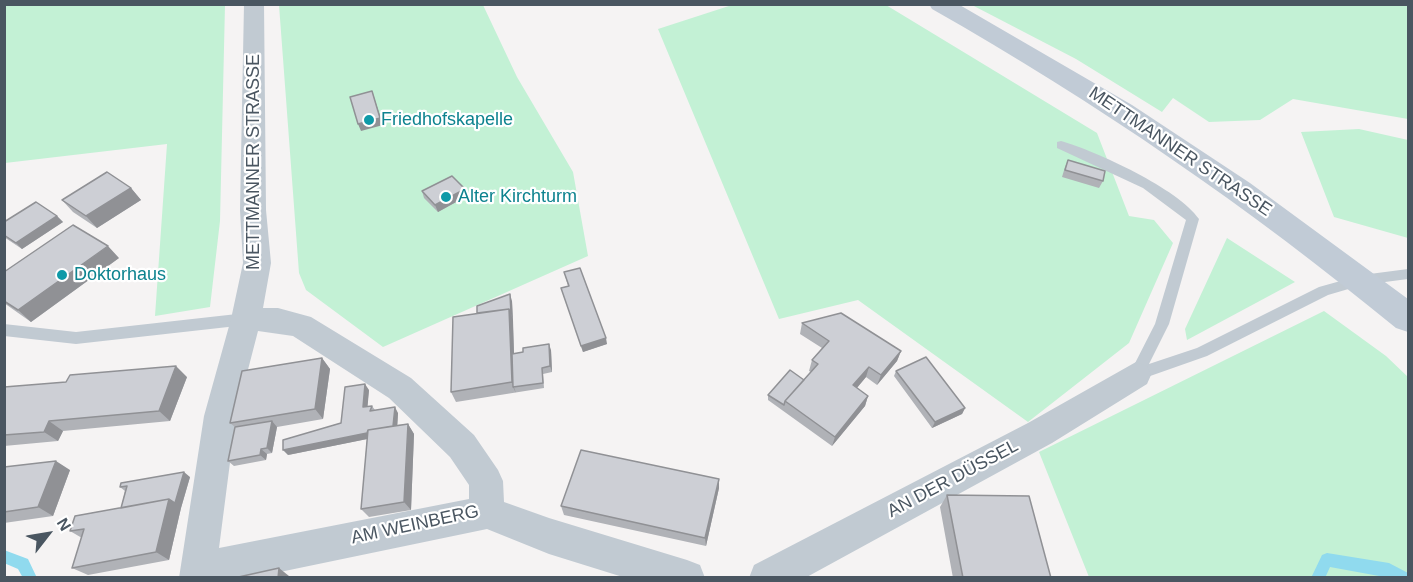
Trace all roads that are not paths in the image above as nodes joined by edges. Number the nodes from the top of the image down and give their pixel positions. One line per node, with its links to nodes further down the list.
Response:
1 (254, 4): 7 (street, METTMANNER STRASSE)
2 (940, 4): 5 (main road, METTMANNER STRASSE)
3 (1061, 145): 9 (lane)
4 (1408, 274): 5 (lane, AN DER DÜSSEL)
5 (1362, 280): 6 (main road, METTMANNER STRASSE); 9 (lane, AN DER DÜSSEL)
6 (1408, 318)
7 (246, 319): 8 (lane); 10 (street, AM WEINBERG); 11 (street, METTMANNER STRASSE)
8 (4, 330)
9 (1136, 375): 13 (street, AN DER DÜSSEL)
10 (487, 512): 11 (street, AM WEINBERG); 12 (street)
11 (197, 574)
12 (687, 578)
13 (767, 578)

